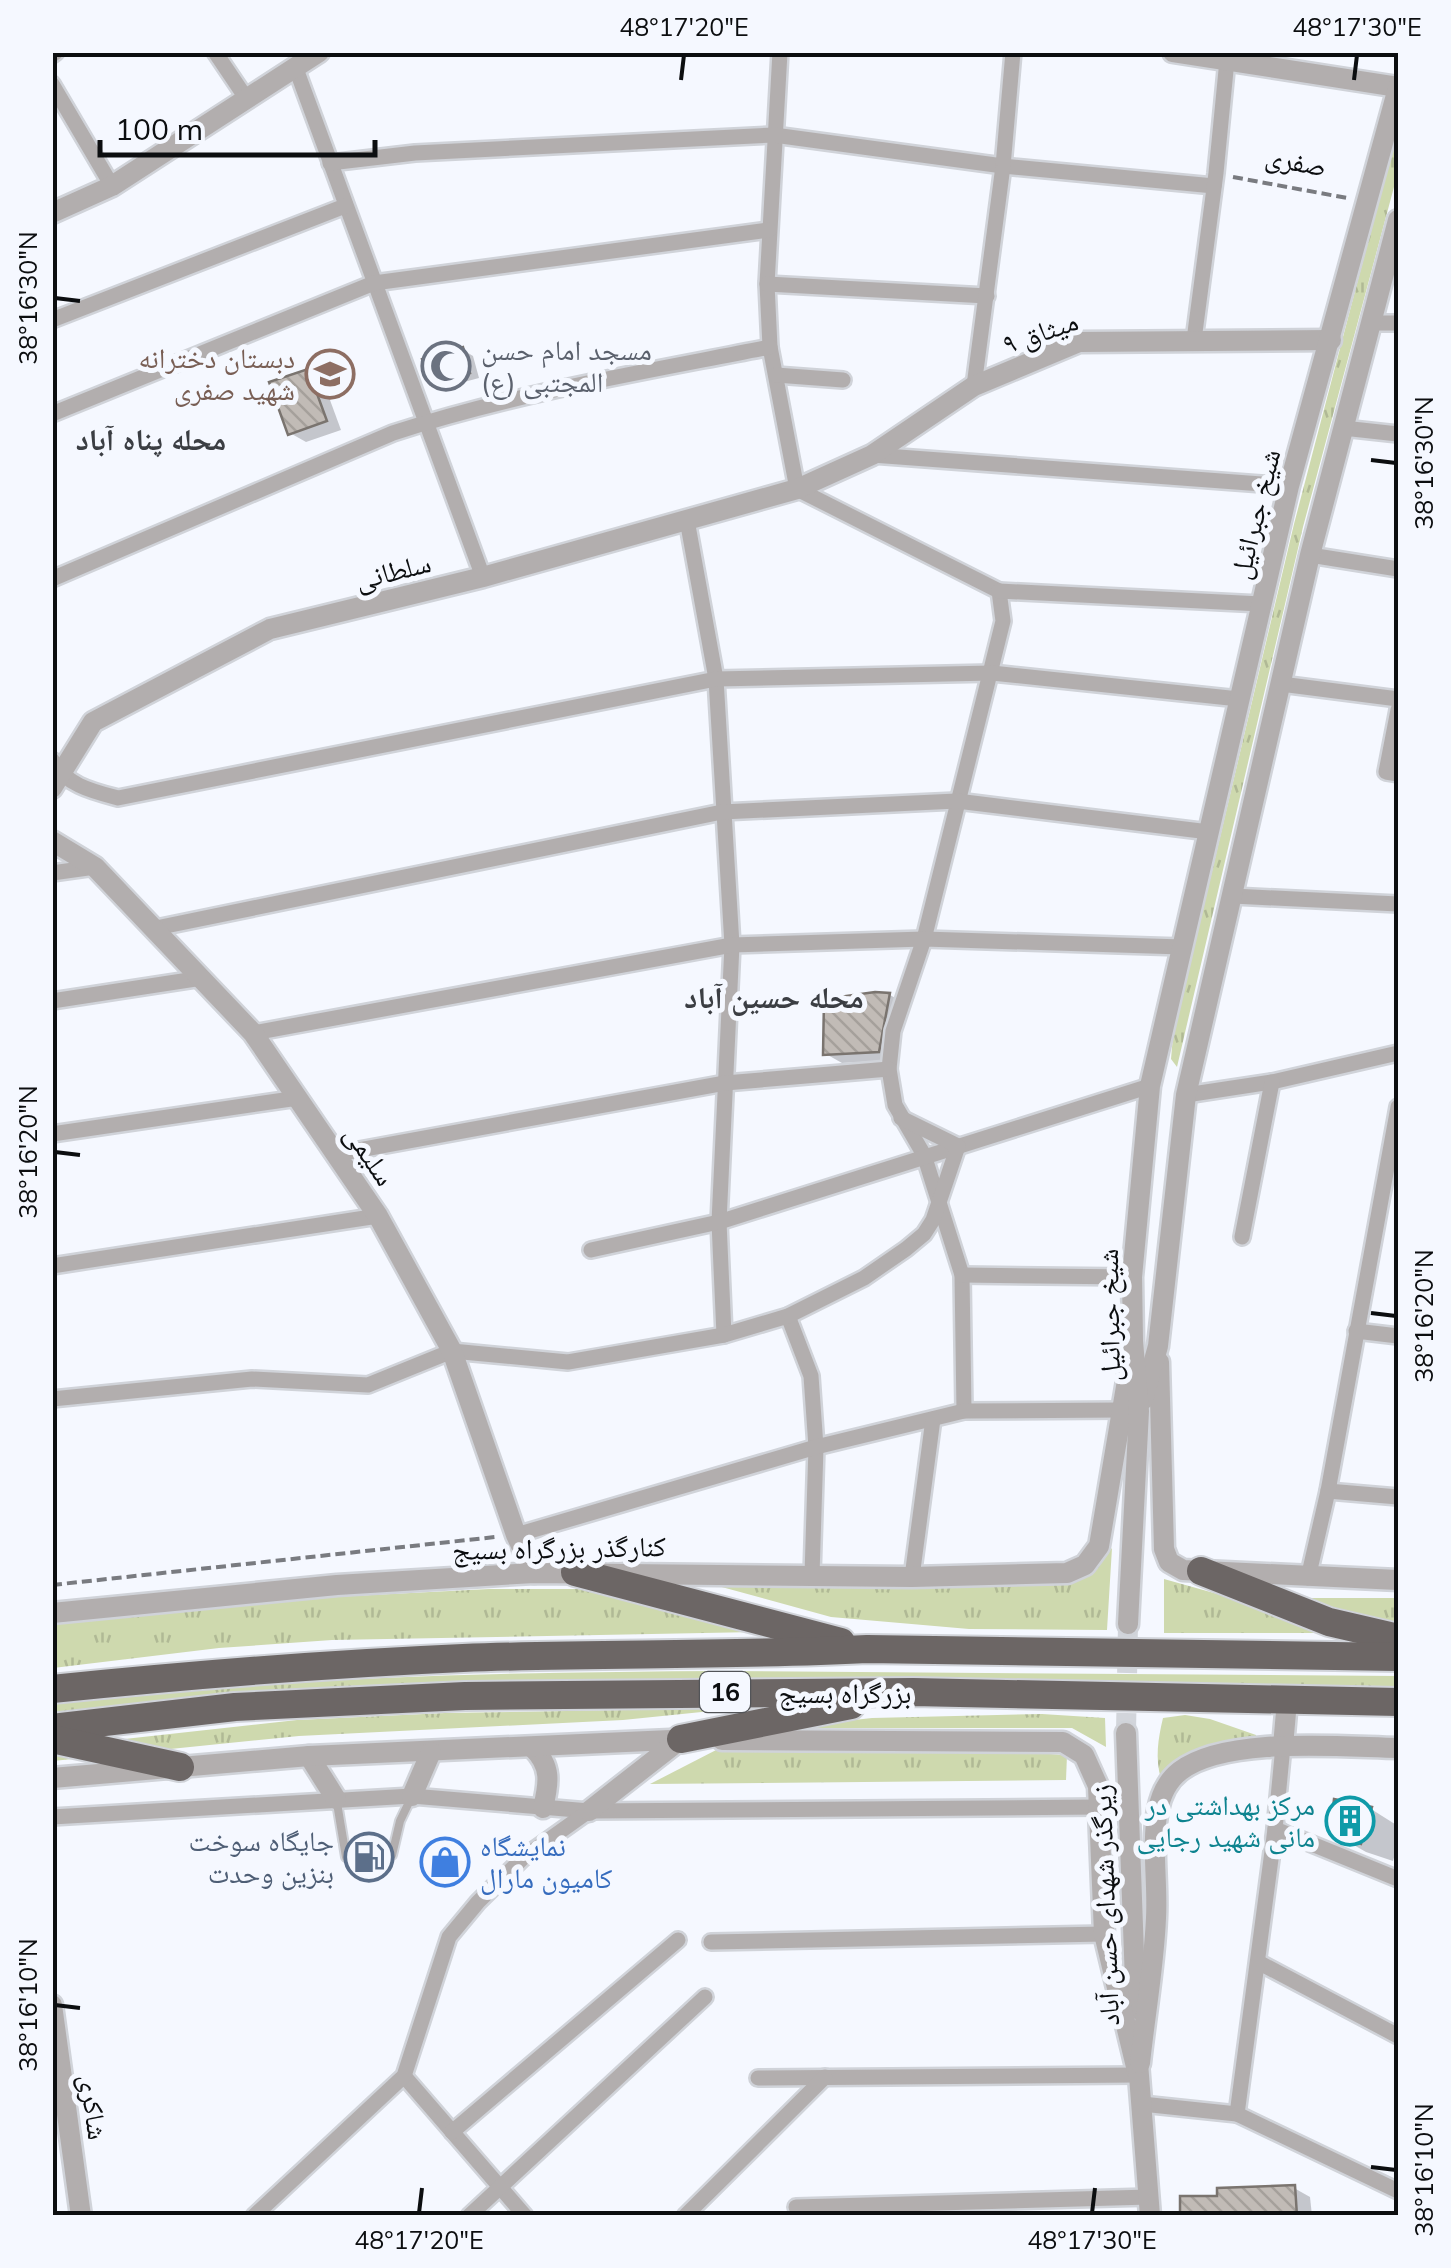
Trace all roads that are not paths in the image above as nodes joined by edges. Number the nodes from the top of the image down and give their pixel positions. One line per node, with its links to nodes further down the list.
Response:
1 (215, 52): 11 (street)
2 (319, 52): 8 (street)
3 (780, 52): 12 (street)
4 (1013, 52): 14 (street)
5 (1173, 52): 7 (street)
6 (1250, 58): 7 (street); 10 (street)
7 (1227, 60): 15 (street)
8 (295, 66): 11 (street); 13 (street)
9 (52, 84): 16 (street)
10 (1398, 88): 28 (street, شیخ جبرائیل)
11 (246, 98): 16 (street)
12 (774, 135): 13 (street); 14 (street); 20 (street)
13 (330, 163): 17 (street)
14 (1003, 166): 15 (street); 23 (street)
15 (1215, 180): 27 (street)
16 (112, 186): 18 (street)
17 (346, 206): 21 (street); 24 (street)
18 (52, 213)
19 (1398, 220): 26 (street, شیخ جبرائیل)
20 (769, 230): 21 (street); 22 (street)
21 (374, 282): 33 (street); 34 (street)
22 (767, 284): 23 (street); 29 (street)
23 (988, 296): 32 (street)
24 (52, 320)
25 (1398, 322): 26 (street)
26 (1371, 323): 35 (street, شیخ جبرائیل)
27 (1194, 340): 28 (street, میثاق ۹); 32 (street, میثاق ۹)
28 (1331, 340): 38 (street, شیخ جبرائیل)
29 (770, 347): 30 (street); 34 (street)
30 (776, 375): 31 (street); 39 (street)
31 (843, 380)
32 (974, 386): 37 (street, میثاق ۹)
33 (52, 414)
34 (427, 422): 43 (street); 44 (street)
35 (1342, 428): 36 (street); 41 (street, شیخ جبرائیل)
36 (1398, 434)
37 (872, 455): 38 (street); 39 (street, میثاق ۹)
38 (1289, 486): 46 (street, شیخ جبرائیل)
39 (796, 489): 40 (street, سلطانی); 45 (street)
40 (687, 520): 44 (street, سلطانی); 48 (street)
41 (1310, 555): 42 (street); 49 (street, شیخ جبرائیل)
42 (1398, 569)
43 (52, 578)
44 (483, 578): 53 (street, سلطانی)
45 (999, 591): 46 (street); 47 (street)
46 (1261, 604): 51 (street, شیخ جبرائیل)
47 (992, 674): 48 (street); 51 (street); 55 (street)
48 (716, 679): 53 (street); 56 (street)
49 (1280, 684): 50 (street); 61 (street, شیخ جبرائیل)
50 (1398, 699)
51 (1239, 700): 57 (street, شیخ جبرائیل)
52 (1398, 710): 54 (street)
53 (55, 774)
54 (1398, 774)
55 (958, 801): 56 (street); 57 (street); 64 (street)
56 (722, 812): 63 (street); 65 (street)
57 (1210, 832): 66 (street, شیخ جبرائیل)
58 (52, 841): 59 (street, سلیمی)
59 (94, 866): 60 (street); 63 (street, سلیمی)
60 (52, 873)
61 (1233, 896): 62 (street); 75 (street, شیخ جبرائیل)
62 (1398, 904)
63 (156, 928): 67 (street, سلیمی)
64 (924, 939): 65 (street); 66 (street); 71 (street)
65 (732, 945): 69 (street); 73 (street)
66 (1182, 947): 74 (street, شیخ جبرائیل)
67 (202, 978): 68 (street); 69 (street, سلیمی)
68 (52, 1001)
69 (252, 1034): 76 (street, سلیمی)
70 (1398, 1053): 72 (street)
71 (890, 1068): 73 (street); 78 (street)
72 (1272, 1082): 75 (street); 88 (street)
73 (725, 1083): 81 (street); 87 (street)
74 (1150, 1086): 80 (street); 92 (street, شیخ جبرائیل)
75 (1186, 1095): 97 (street, شیخ جبرائیل)
76 (298, 1098): 79 (street); 81 (street, سلیمی)
77 (1398, 1108): 84 (street)
78 (900, 1117): 80 (street); 82 (street)
79 (52, 1134)
80 (958, 1146): 82 (street); 83 (street)
81 (337, 1154): 86 (street, سلیمی)
82 (924, 1154): 83 (street); 87 (street)
83 (937, 1199): 91 (street); 93 (street)
84 (1380, 1205): 85 (street); 94 (street)
85 (1398, 1207)
86 (378, 1216): 90 (street); 98 (street, سلیمی)
87 (719, 1222): 89 (street); 95 (street)
88 (1242, 1236)
89 (591, 1250)
90 (52, 1266)
91 (962, 1276): 92 (street); 101 (street)
92 (1132, 1276): 100 (street, شیخ جبرائیل)
93 (788, 1316): 95 (street); 103 (street)
94 (1356, 1331): 96 (street); 104 (street)
95 (724, 1335): 98 (street)
96 (1398, 1336)
97 (1158, 1346): 100 (street, شیخ جبرائیل); 108 (street)
98 (452, 1351): 99 (street); 106 (street, سلیمی)
99 (52, 1399)
100 (1131, 1411): 101 (street); 111 (street, کنارگذر بزرگراه بسیج); 115 (street)
101 (964, 1412): 102 (street)
102 (933, 1419): 103 (street); 111 (street)
103 (816, 1447): 106 (street); 110 (street)
104 (1328, 1491): 105 (street); 112 (street)
105 (1398, 1497)
106 (516, 1535): 109 (street, سلیمی)
107 (574, 1572): 109 (street, کنارگذر بزرگراه بسیج); 110 (street, کنارگذر بزرگراه بسیج); 117 (highway)
108 (1201, 1572): 112 (street); 116 (highway)
109 (534, 1573): 114 (street, کنارگذر بزرگراه بسیج)
110 (812, 1575): 111 (street, کنارگذر بزرگراه بسیج)
111 (912, 1578)
112 (1308, 1578): 113 (street)
113 (1398, 1580)
114 (52, 1613)
115 (1128, 1624)
116 (1398, 1638)
117 (866, 1649): 118 (highway, بزرگراه بسیج / 16); 119 (highway, بزرگراه بسیج / 16)
118 (1398, 1657)
119 (52, 1689)
120 (913, 1692): 121 (highway, بزرگراه بسیج / 16); 123 (highway, بزرگراه بسیج / 16); 125 (highway)
121 (1287, 1700): 122 (highway, بزرگراه بسیج / 16); 127 (street)
122 (1398, 1702)
123 (52, 1728)
124 (1126, 1733): 149 (street, زیرگذر شهدای حسن آباد)
125 (681, 1739): 128 (street); 136 (street); 138 (street)
126 (52, 1740): 132 (highway)
127 (1283, 1746): 129 (street); 140 (street); 149 (street)
128 (532, 1748): 130 (street); 137 (street)
129 (1398, 1748)
130 (431, 1752): 131 (street); 134 (street)
131 (310, 1756): 132 (street); 135 (street)
132 (180, 1767): 133 (street)
133 (52, 1778)
134 (412, 1796): 135 (street); 135 (lane); 137 (street)
135 (336, 1798): 139 (street)
136 (1099, 1806): 138 (street); 142 (street)
137 (543, 1808): 138 (street)
138 (589, 1811): 150 (street)
139 (52, 1818)
140 (1275, 1829): 141 (street); 145 (street)
141 (1398, 1879)
142 (1104, 1934): 144 (street); 149 (street)
143 (678, 1940): 155 (street)
144 (711, 1942)
145 (1258, 1962): 148 (street); 154 (street)
146 (705, 1997): 156 (street)
147 (52, 2005): 161 (street, شاکری)
148 (1398, 2036)
149 (1138, 2075): 151 (street); 153 (street)
150 (404, 2076): 155 (street); 162 (street)
151 (826, 2076): 152 (street); 165 (street)
152 (758, 2078)
153 (1142, 2104): 154 (street); 158 (street)
154 (1237, 2114): 157 (street)
155 (452, 2132): 156 (street)
156 (499, 2186): 163 (street); 164 (street)
157 (1398, 2191)
158 (1150, 2206): 160 (street)
159 (796, 2207): 160 (street)
160 (904, 2211)
161 (80, 2216)
162 (254, 2216)
163 (469, 2216)
164 (524, 2216)
165 (685, 2216)

